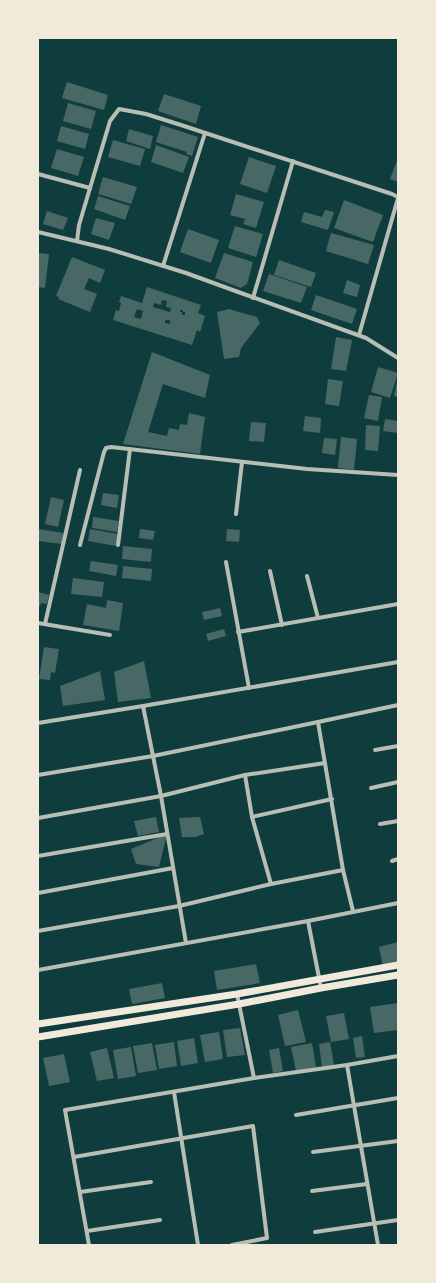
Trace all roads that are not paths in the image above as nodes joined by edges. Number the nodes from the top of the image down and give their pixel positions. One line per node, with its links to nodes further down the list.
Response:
1 (205, 133): 2 (street); 4 (street); 8 (street)
2 (293, 161): 5 (street); 9 (street)
3 (38, 174): 4 (street)
4 (90, 188): 7 (street)
5 (398, 198): 10 (street)
6 (38, 232): 7 (street)
7 (77, 241): 8 (street)
8 (163, 266): 9 (street)
9 (253, 298): 10 (street)
10 (359, 335): 11 (street)
11 (398, 358)
12 (130, 449): 13 (street); 17 (street); 18 (street)
13 (242, 462): 15 (street); 16 (street)
14 (80, 470): 25 (street)
15 (398, 475)
16 (236, 514)
17 (80, 545)
18 (118, 545)
19 (226, 562): 27 (street)
20 (270, 571): 26 (street)
21 (307, 576): 23 (street)
22 (398, 604): 23 (street)
23 (318, 618): 26 (street)
24 (38, 623): 25 (street)
25 (45, 624): 28 (street)
26 (282, 625): 27 (street)
27 (238, 632): 30 (street)
28 (110, 635)
29 (398, 664): 30 (street)
30 (248, 688): 32 (street)
31 (398, 705): 33 (street)
32 (143, 706): 34 (street); 37 (street)
33 (318, 722): 37 (street); 38 (street)
34 (38, 723)
35 (398, 746): 36 (street)
36 (375, 750)
37 (153, 756): 39 (street); 43 (street)
38 (325, 763): 40 (street); 44 (street)
39 (38, 774)
40 (245, 775): 43 (street); 45 (street)
41 (398, 782): 42 (street)
42 (371, 788)
43 (161, 796): 46 (street); 49 (street)
44 (332, 799): 45 (street); 54 (street)
45 (252, 817): 55 (street)
46 (38, 818)
47 (398, 821): 48 (street)
48 (380, 824)
49 (167, 834): 50 (street); 53 (street)
50 (38, 856)
51 (398, 859): 52 (street)
52 (392, 861)
53 (173, 868): 56 (street); 58 (street)
54 (343, 870): 55 (street); 59 (street)
55 (271, 884): 58 (street)
56 (38, 893)
57 (398, 903): 59 (street)
58 (179, 906): 61 (street); 62 (street)
59 (353, 911): 60 (street)
60 (308, 921): 62 (street); 66 (street)
61 (38, 931)
62 (186, 943): 64 (street)
63 (398, 966): 66 (main road)
64 (38, 970)
65 (398, 976): 67 (main road)
66 (318, 979): 67 (street); 68 (main road)
67 (321, 988): 69 (main road)
68 (237, 994): 69 (street); 70 (main road)
69 (239, 1004): 71 (main road); 76 (street)
70 (155, 1007): 71 (main road); 72 (main road)
71 (158, 1018): 73 (main road)
72 (38, 1024)
73 (38, 1037)
74 (398, 1056): 75 (street)
75 (347, 1065): 76 (street); 79 (street)
76 (254, 1078): 77 (street)
77 (174, 1092): 81 (street); 85 (street)
78 (398, 1098): 79 (street)
79 (354, 1105): 80 (street); 83 (street)
80 (296, 1115)
81 (181, 1138): 85 (street); 96 (street); 97 (street)
82 (398, 1141): 83 (street)
83 (360, 1146): 84 (street); 87 (street)
84 (313, 1152)
85 (74, 1156): 89 (street)
86 (151, 1182): 89 (street)
87 (367, 1184): 88 (street); 92 (street)
88 (312, 1191)
89 (80, 1192): 93 (street)
90 (160, 1220): 93 (street)
91 (398, 1220): 92 (street)
92 (374, 1224): 94 (street); 98 (street)
93 (87, 1231): 95 (street)
94 (315, 1232)
95 (89, 1245)
96 (198, 1245)
97 (232, 1245)
98 (378, 1245)

